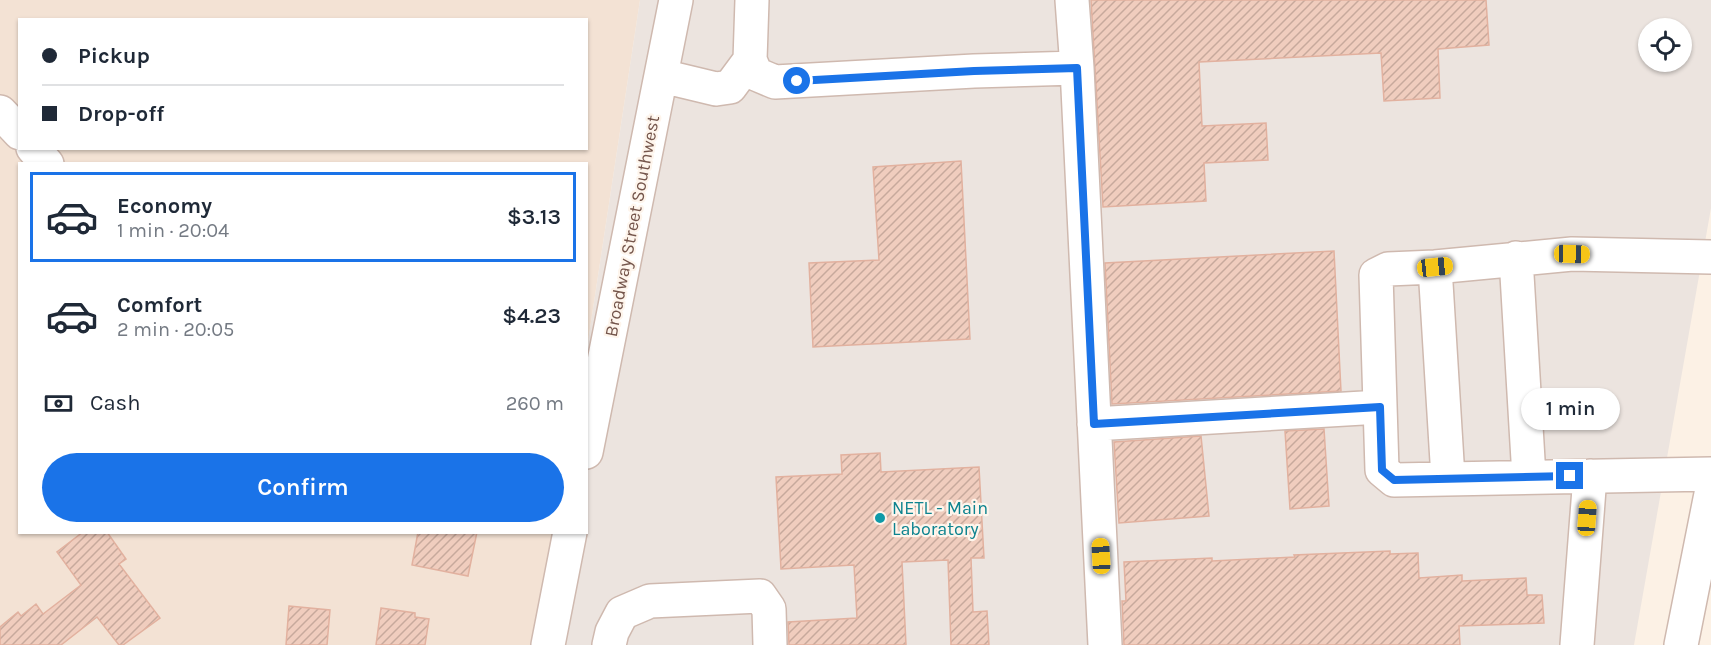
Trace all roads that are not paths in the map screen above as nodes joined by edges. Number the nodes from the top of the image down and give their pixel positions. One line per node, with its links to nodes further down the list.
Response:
1 (676, 0): 6 (street, Broadway Street Southwest)
2 (752, 0): 4 (street)
3 (1072, 0): 5 (street)
4 (750, 60): 5 (street); 6 (street)
5 (1077, 68): 15 (street)
6 (662, 76): 16 (street, Broadway Street Southwest)
7 (0, 112): 8 (street)
8 (18, 132)
9 (35, 150): 10 (street)
10 (45, 162)
11 (1711, 257): 12 (street)
12 (1516, 258): 13 (street); 19 (street)
13 (1435, 267): 14 (street); 20 (street)
14 (1380, 407): 15 (street); 20 (street)
15 (1094, 424): 26 (street)
16 (588, 442)
17 (1711, 474): 18 (street)
18 (1590, 476): 19 (street); 27 (street)
19 (1529, 477): 20 (street)
20 (1448, 478)
21 (1711, 494): 28 (street)
22 (570, 534): 23 (street)
23 (548, 645)
24 (609, 645): 25 (street)
25 (770, 645)
26 (1105, 645)
27 (1578, 645)
28 (1681, 645)

